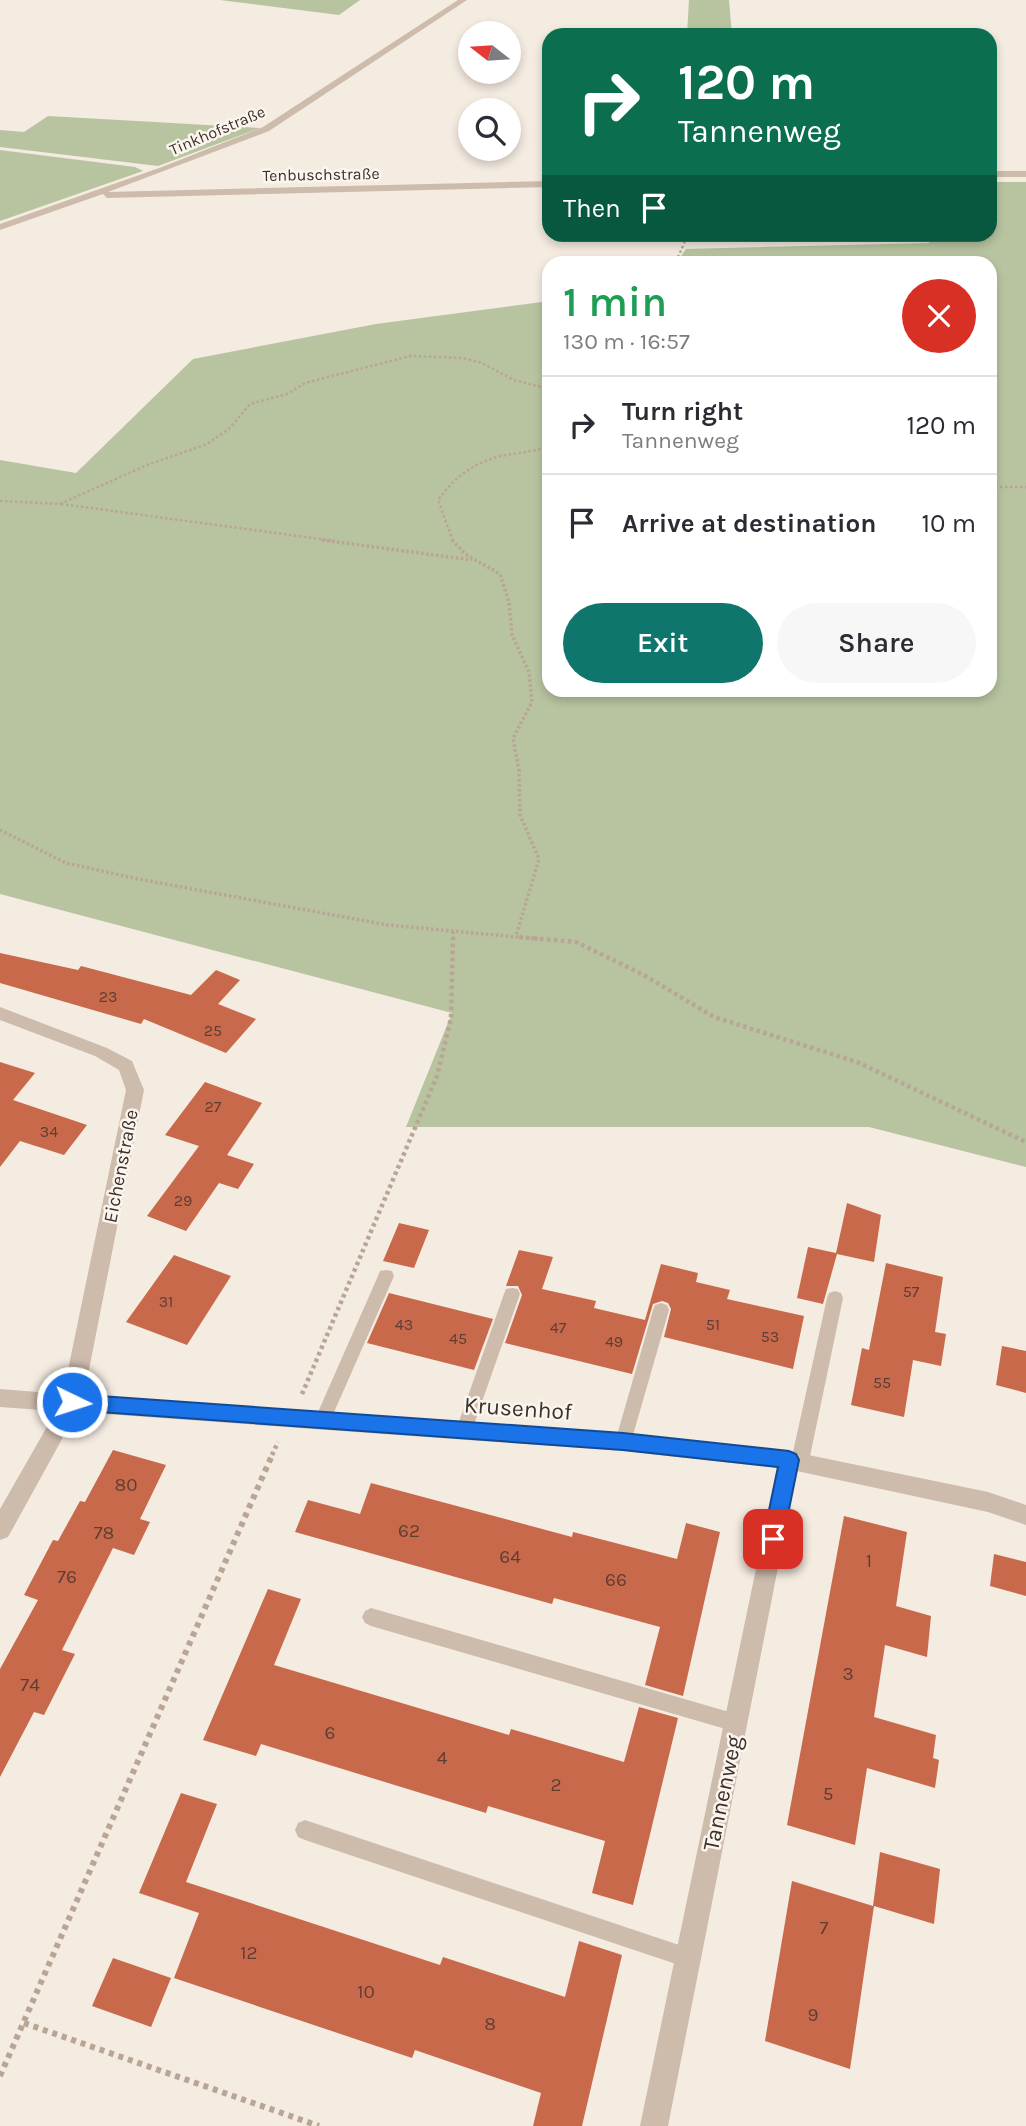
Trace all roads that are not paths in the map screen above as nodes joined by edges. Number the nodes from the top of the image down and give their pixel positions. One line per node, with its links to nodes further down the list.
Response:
1 (463, 0): 5 (street, Tinkhofstraße)
2 (997, 174): 3 (street)
3 (1026, 174)
4 (542, 184): 5 (street, Tenbuschstraße)
5 (93, 195): 6 (street, Tinkhofstraße)
6 (0, 227)
7 (0, 1013): 13 (street, Eichenstraße)
8 (386, 1276): 14 (lane)
9 (512, 1294): 15 (lane)
10 (835, 1298): 17 (lane)
11 (661, 1310): 16 (lane)
12 (0, 1398): 13 (street, Krusenhof)
13 (72, 1402): 14 (street, Krusenhof); 19 (street, Eichenstraße)
14 (323, 1419): 15 (street, Krusenhof)
15 (464, 1430): 16 (street, Krusenhof)
16 (623, 1442): 17 (street, Krusenhof)
17 (795, 1461): 18 (street, Krusenhof); 21 (street, Tannenweg)
18 (1026, 1515)
19 (0, 1530)
20 (371, 1617): 21 (lane)
21 (736, 1723): 23 (street, Tannenweg)
22 (305, 1830): 23 (lane)
23 (688, 1958): 24 (street, Tannenweg)
24 (653, 2126)

